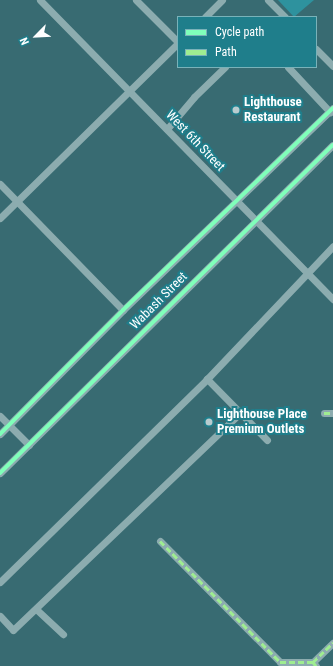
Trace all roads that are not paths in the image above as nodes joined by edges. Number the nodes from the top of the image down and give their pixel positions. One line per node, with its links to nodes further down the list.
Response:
1 (40, 0): 13 (street, West 6th Street)
2 (136, 0): 7 (street)
3 (222, 0): 5 (street)
4 (268, 0): 6 (street)
5 (206, 16)
6 (284, 16)
7 (177, 41)
8 (177, 43): 13 (street)
9 (317, 49): 10 (street)
10 (333, 66)
11 (224, 68): 15 (street)
12 (289, 68): 14 (street)
13 (129, 90): 15 (street, West 6th Street); 18 (street)
14 (331, 110): 19 (street, Wabash Street)
15 (166, 129): 19 (street, West 6th Street)
16 (333, 145): 21 (street, Wabash Street)
17 (0, 184): 18 (street)
18 (17, 201): 20 (street); 25 (street)
19 (238, 202): 21 (street, West 6th Street); 25 (street, Wabash Street)
20 (0, 218)
21 (256, 220): 23 (street, West 6th Street); 34 (street, Wabash Street)
22 (333, 246): 23 (street)
23 (307, 272): 24 (street, West 6th Street); 26 (street)
24 (333, 299)
25 (123, 310): 31 (street, Wabash Street)
26 (207, 379): 27 (street); 37 (street)
27 (240, 413): 33 (street); 38 (street)
28 (324, 413): 29 (street)
29 (333, 413)
30 (0, 416): 31 (street)
31 (9, 425): 32 (street, Wabash Street); 34 (street)
32 (0, 434)
33 (267, 440)
34 (28, 445): 35 (street, Wabash Street)
35 (0, 473)
36 (160, 541): 42 (street)
37 (0, 582)
38 (36, 609): 39 (street); 40 (street)
39 (0, 616)
40 (63, 634)
41 (333, 643): 43 (street)
42 (278, 664): 43 (street)
43 (314, 664)

